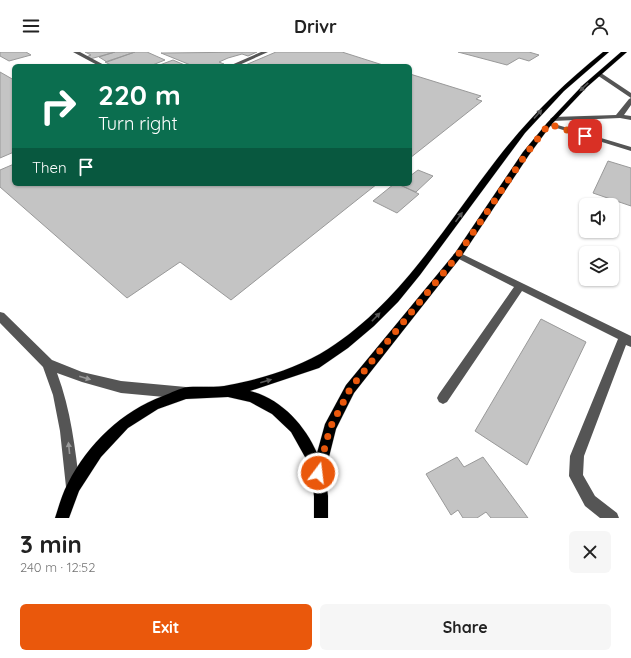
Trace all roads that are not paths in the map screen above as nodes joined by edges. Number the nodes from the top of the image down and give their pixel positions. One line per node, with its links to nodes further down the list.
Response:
1 (76, 52): 5 (street)
2 (265, 52): 6 (street)
3 (624, 52): 7 (main road)
4 (603, 53): 19 (main road, one-way to 4)
5 (99, 64)
6 (237, 64)
7 (599, 74): 8 (street); 12 (main road, one-way to 12)
8 (631, 96)
9 (631, 100): 10 (street)
10 (620, 116): 11 (street); 12 (street)
11 (631, 118)
12 (551, 122): 13 (street); 14 (main road)
13 (631, 149)
14 (458, 255): 15 (street); 22 (main road)
15 (520, 286): 17 (street); 21 (street)
16 (0, 316): 18 (street)
17 (628, 339): 26 (street)
18 (48, 364): 20 (street, one-way to 20); 23 (street, one-way to 18)
19 (228, 391): 20 (main road); 22 (main road)
20 (186, 393): 23 (main road)
21 (443, 398)
22 (318, 473): 25 (main road)
23 (74, 487): 24 (main road)
24 (62, 518)
25 (321, 518)
26 (612, 518)

